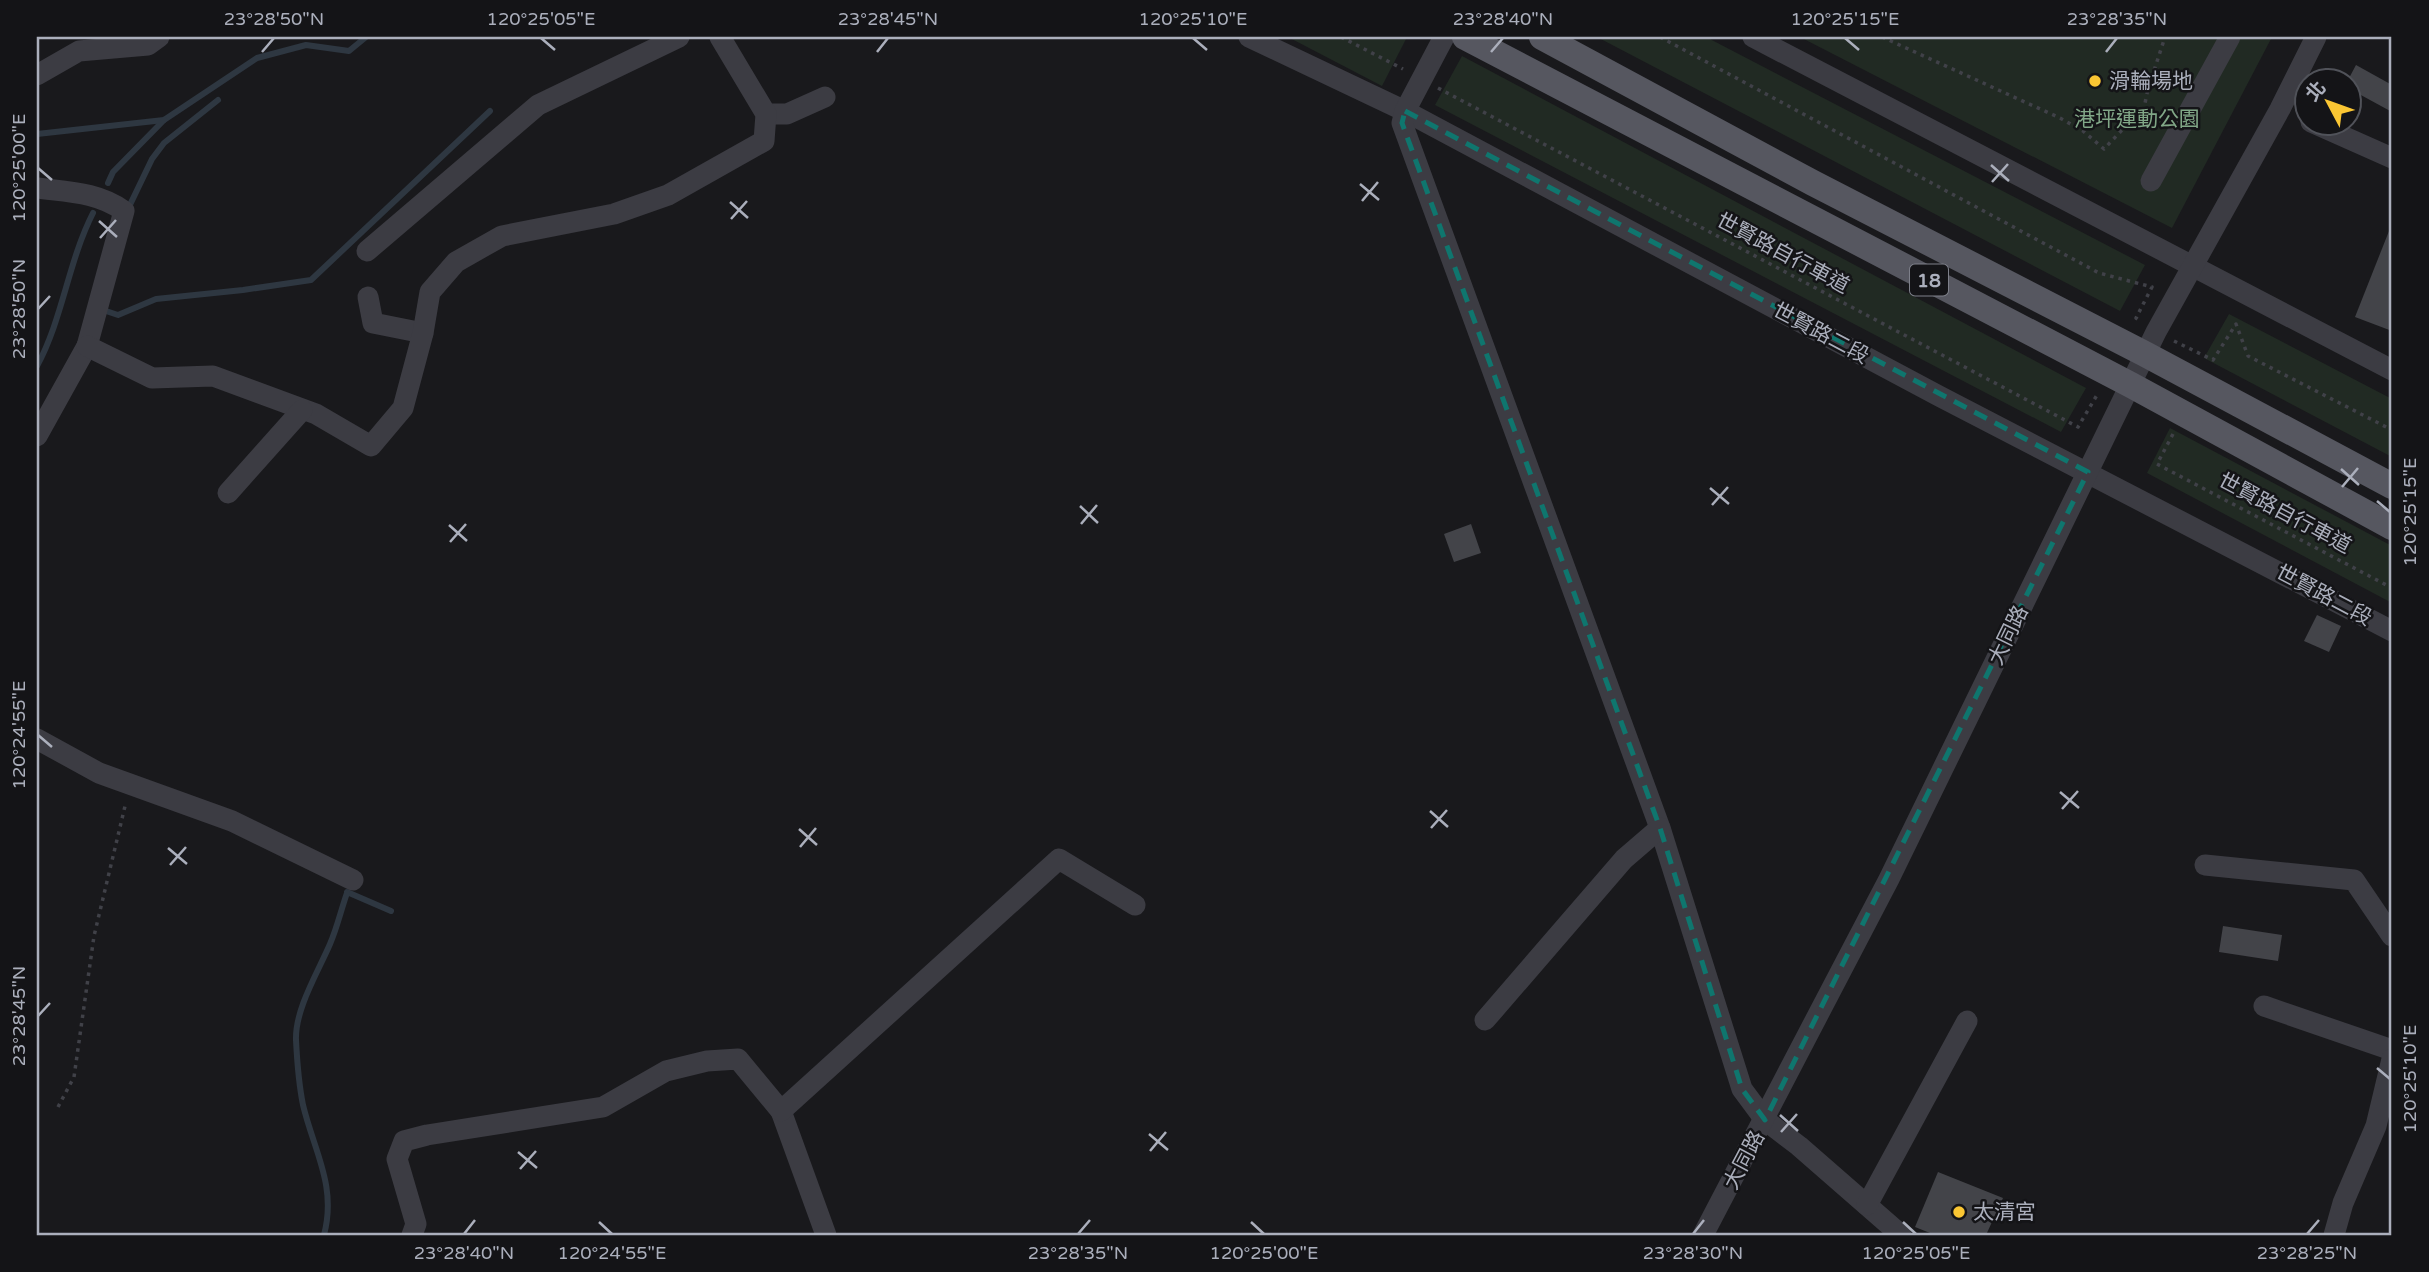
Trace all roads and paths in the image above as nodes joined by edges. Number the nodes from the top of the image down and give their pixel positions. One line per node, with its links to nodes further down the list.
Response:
1 (159, 37): 16 (street)
2 (679, 37): 27 (street)
3 (720, 37): 21 (street)
4 (1249, 37): 20 (street, 世賢路二段)
5 (1341, 37): 15 (path)
6 (1444, 37): 20 (street)
7 (1465, 37): 36 (main road, 18)
8 (1542, 37): 33 (main road, 18)
9 (1661, 37): 30 (path)
10 (1753, 37): 28 (street)
11 (1882, 37): 12 (path)
12 (2165, 37)
13 (2230, 37): 25 (street)
14 (2309, 39): 19 (street, 大同路)
15 (1391, 63)
16 (37, 75)
17 (1439, 88): 37 (path, 世賢路自行車道)
18 (825, 97): 21 (street)
19 (2280, 109): 22 (street); 28 (street, 大同路)
20 (1405, 111): 42 (street, 世賢路二段); 50 (street)
21 (766, 114): 31 (street)
22 (2292, 114)
23 (2342, 136): 24 (street)
24 (2392, 158)
25 (2151, 181)
26 (37, 188): 32 (street)
27 (367, 251)
28 (2192, 266): 33 (street, 大同路); 35 (street)
29 (368, 297): 31 (street)
30 (2136, 318)
31 (423, 333): 38 (street)
32 (86, 346): 38 (street); 41 (street)
33 (2145, 354): 36 (street, 大同路); 43 (main road, 18)
34 (2214, 360): 39 (path)
35 (2392, 370)
36 (2131, 385): 42 (street, 大同路); 45 (main road, 18)
37 (2097, 394)
38 (302, 410): 44 (street)
39 (2392, 430)
40 (2174, 433): 46 (path, 世賢路自行車道)
41 (37, 436)
42 (2088, 472): 47 (street, 世賢路二段); 62 (street, 大同路)
43 (2392, 485)
44 (228, 493)
45 (2392, 527)
46 (2392, 588)
47 (2392, 631)
48 (37, 739): 49 (street)
49 (130, 783): 52 (street); 60 (path)
50 (1660, 828): 56 (street); 62 (street)
51 (2205, 865): 54 (street)
52 (353, 880)
53 (1135, 905): 61 (street)
54 (2392, 936)
55 (2264, 1006): 58 (street)
56 (1485, 1020)
57 (1967, 1021): 63 (street)
58 (2392, 1051)
59 (2392, 1059): 68 (street)
60 (58, 1107)
61 (781, 1111): 64 (street); 65 (street)
62 (1765, 1121): 63 (street); 66 (street, 大同路)
63 (1867, 1205): 67 (street)
64 (412, 1235)
65 (826, 1235)
66 (1703, 1235)
67 (1901, 1235)
68 (2334, 1235)

